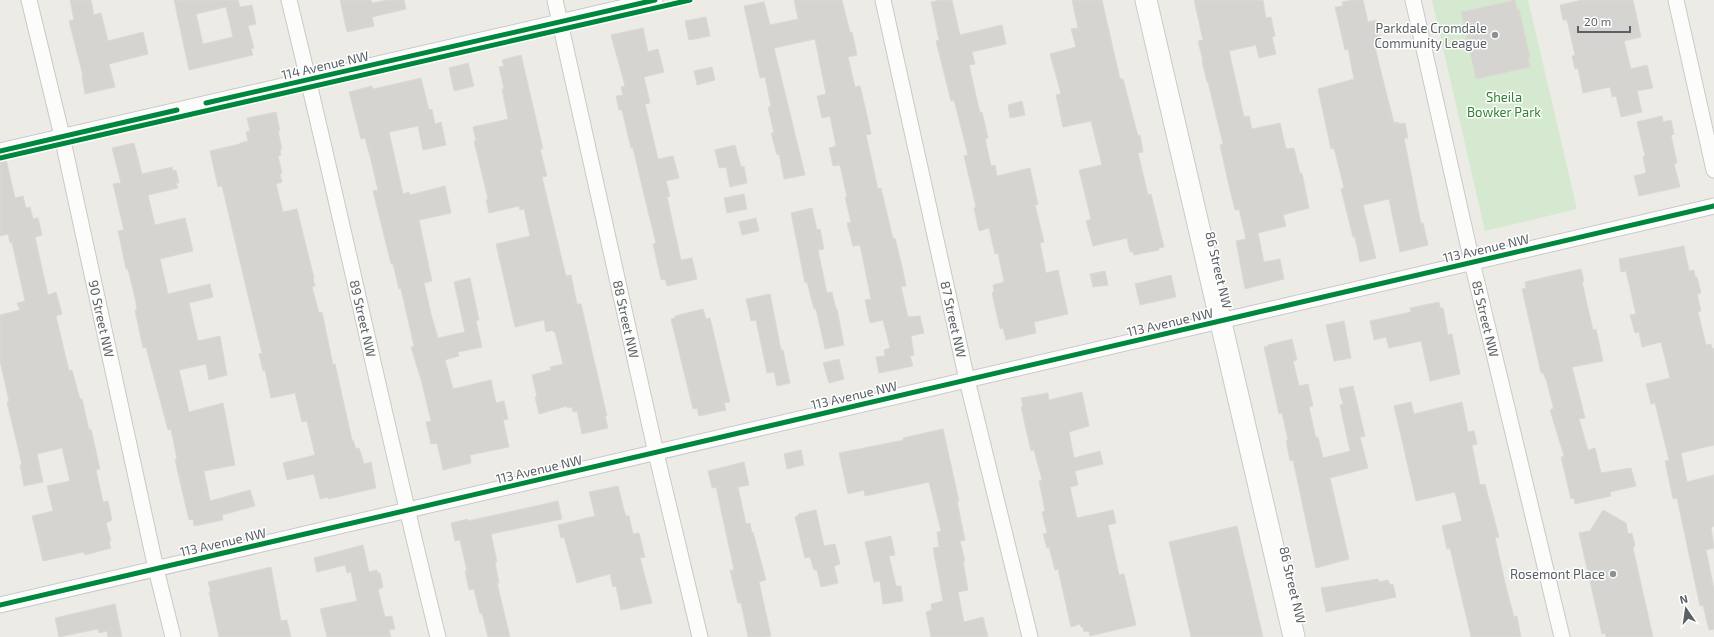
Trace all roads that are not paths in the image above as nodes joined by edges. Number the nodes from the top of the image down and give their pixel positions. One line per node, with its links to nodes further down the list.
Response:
1 (29, 0): 11 (street, 90 Street NW)
2 (289, 0): 10 (street, 89 Street NW)
3 (555, 0): 9 (street, 88 Street NW)
4 (655, 0): 9 (street, 114 Avenue NW)
5 (883, 0): 17 (street, 87 Street NW)
6 (1146, 0): 16 (street, 86 Street NW)
7 (1413, 0): 15 (street, 85 Street NW)
8 (1676, 0): 13 (street)
9 (561, 22): 10 (street, 114 Avenue NW); 18 (street, 88 Street NW)
10 (309, 80): 11 (street, 114 Avenue NW); 19 (street, 89 Street NW)
11 (62, 136): 12 (street, 114 Avenue NW); 20 (street, 90 Street NW)
12 (0, 151)
13 (1714, 170)
14 (1714, 206): 15 (street, 113 Avenue NW)
15 (1472, 262): 16 (street, 113 Avenue NW); 27 (street, 85 Street NW)
16 (1219, 322): 17 (street, 113 Avenue NW); 26 (street, 86 Street NW)
17 (967, 380): 18 (street, 113 Avenue NW); 25 (street, 87 Street NW)
18 (656, 453): 19 (street, 113 Avenue NW); 24 (street, 88 Street NW)
19 (406, 511): 20 (street, 113 Avenue NW); 23 (street, 89 Street NW)
20 (156, 569): 21 (street, 113 Avenue NW); 22 (street, 90 Street NW)
21 (0, 605)
22 (173, 637)
23 (438, 637)
24 (700, 637)
25 (1030, 637)
26 (1294, 637)
27 (1562, 637)

